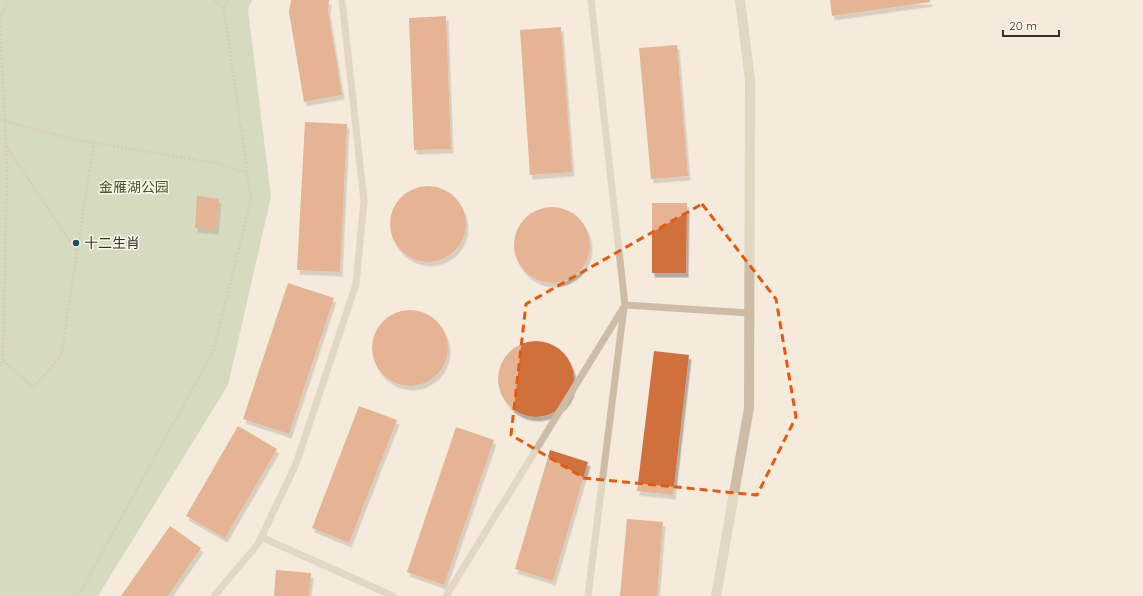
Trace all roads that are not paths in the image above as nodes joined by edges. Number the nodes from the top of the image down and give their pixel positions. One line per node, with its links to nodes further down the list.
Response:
1 (342, 0): 6 (lane)
2 (591, 0): 4 (lane)
3 (740, 0): 5 (street)
4 (625, 305): 5 (lane); 9 (lane); 10 (lane)
5 (749, 313): 11 (street)
6 (261, 537): 7 (lane); 8 (lane)
7 (214, 596)
8 (393, 596)
9 (446, 596)
10 (588, 596)
11 (716, 596)

